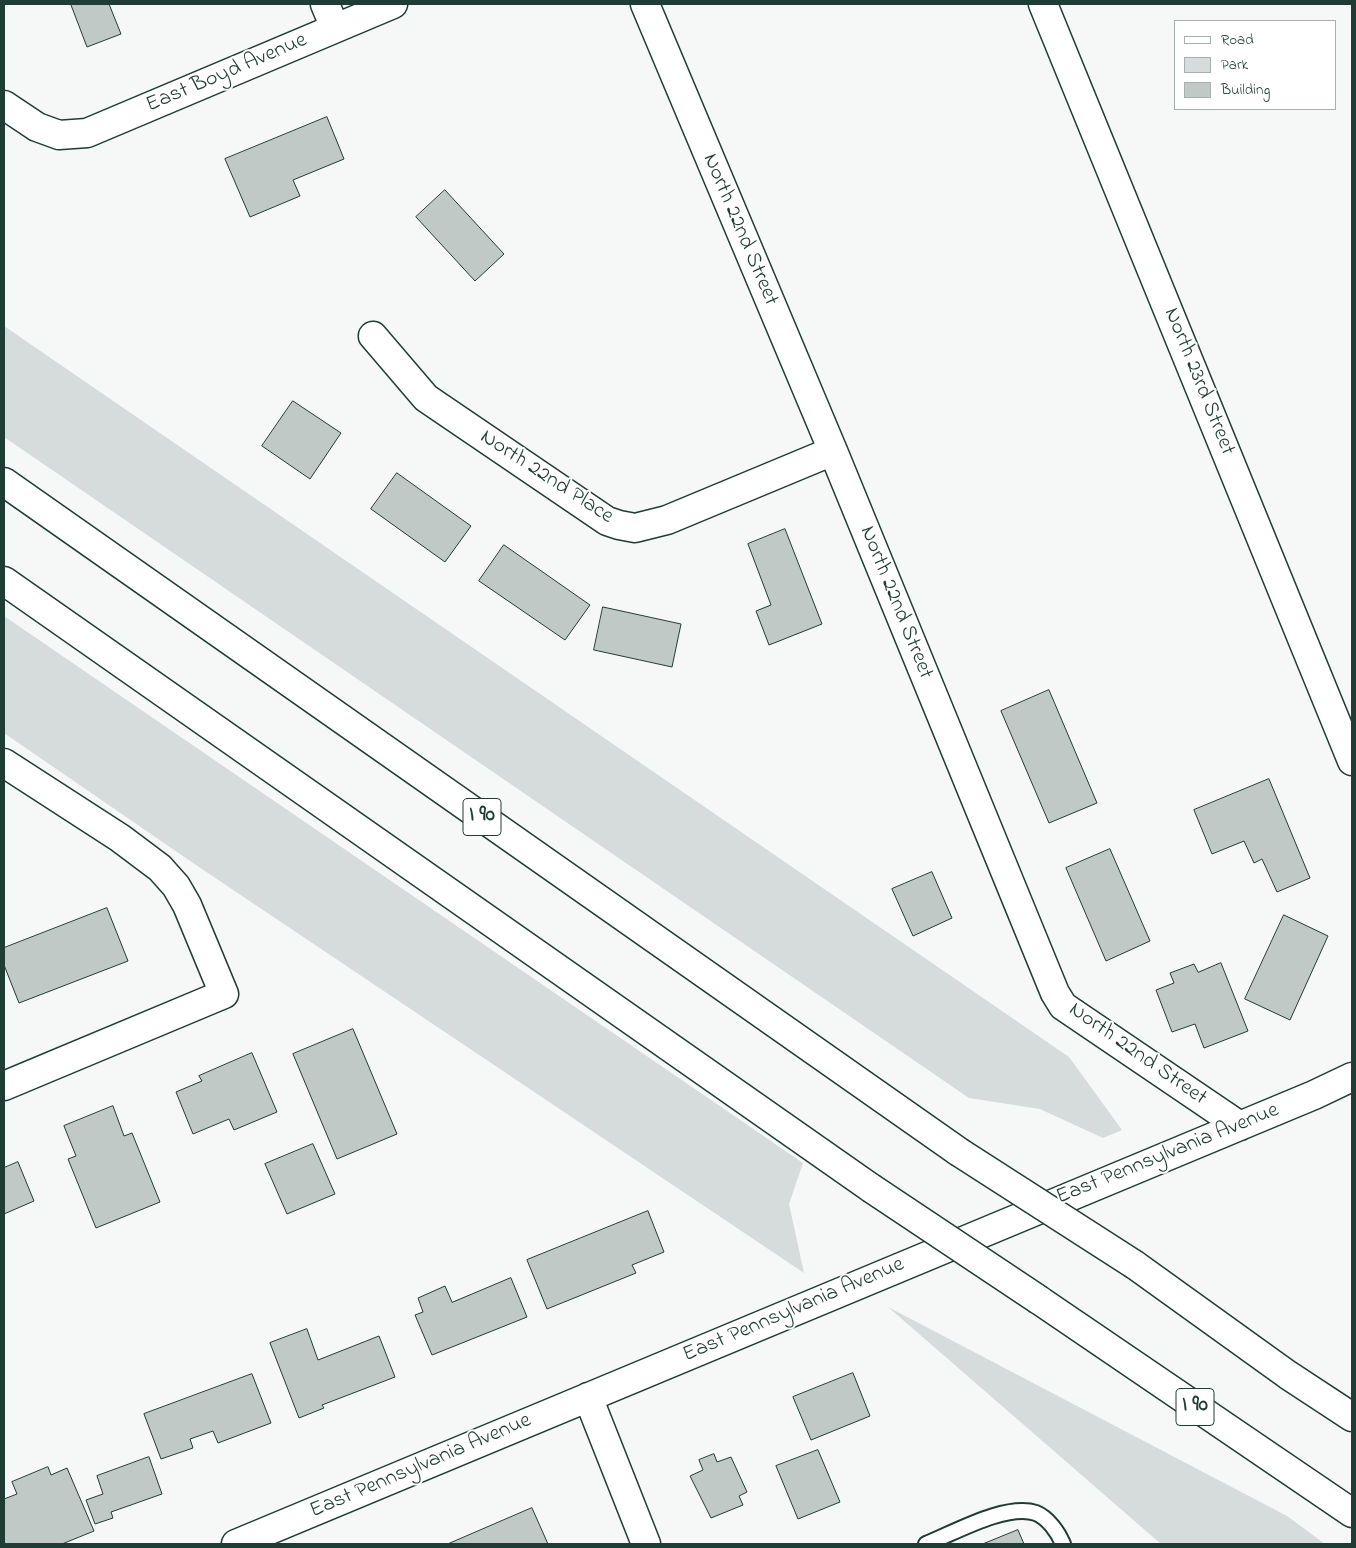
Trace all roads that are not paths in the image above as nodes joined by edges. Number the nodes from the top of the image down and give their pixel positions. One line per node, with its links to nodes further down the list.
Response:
1 (393, 4): 4 (main road, East Boyd Avenue)
2 (645, 4): 7 (main road, North 22nd Street)
3 (1043, 4): 10 (main road, North 23rd Street)
4 (330, 16): 5 (main road, East Boyd Avenue)
5 (4, 105)
6 (373, 336): 7 (main road, North 22nd Place)
7 (833, 451): 14 (main road, North 22nd Street)
8 (4, 482): 16 (main road, I 90, bridge)
9 (4, 582): 17 (main road, I 90, bridge)
10 (1352, 761)
11 (4, 763): 13 (main road)
12 (1352, 1077): 14 (main road, East Pennsylvania Avenue)
13 (4, 1086)
14 (1240, 1126): 15 (main road, East Pennsylvania Avenue)
15 (588, 1397): 20 (main road, East Pennsylvania Avenue); 21 (main road)
16 (1352, 1416)
17 (1235, 1434): 18 (main road, I 90); 19 (main road)
18 (1352, 1513)
19 (1352, 1525)
20 (236, 1544)
21 (646, 1544)
22 (926, 1544): 23 (lane)
23 (1063, 1544)

